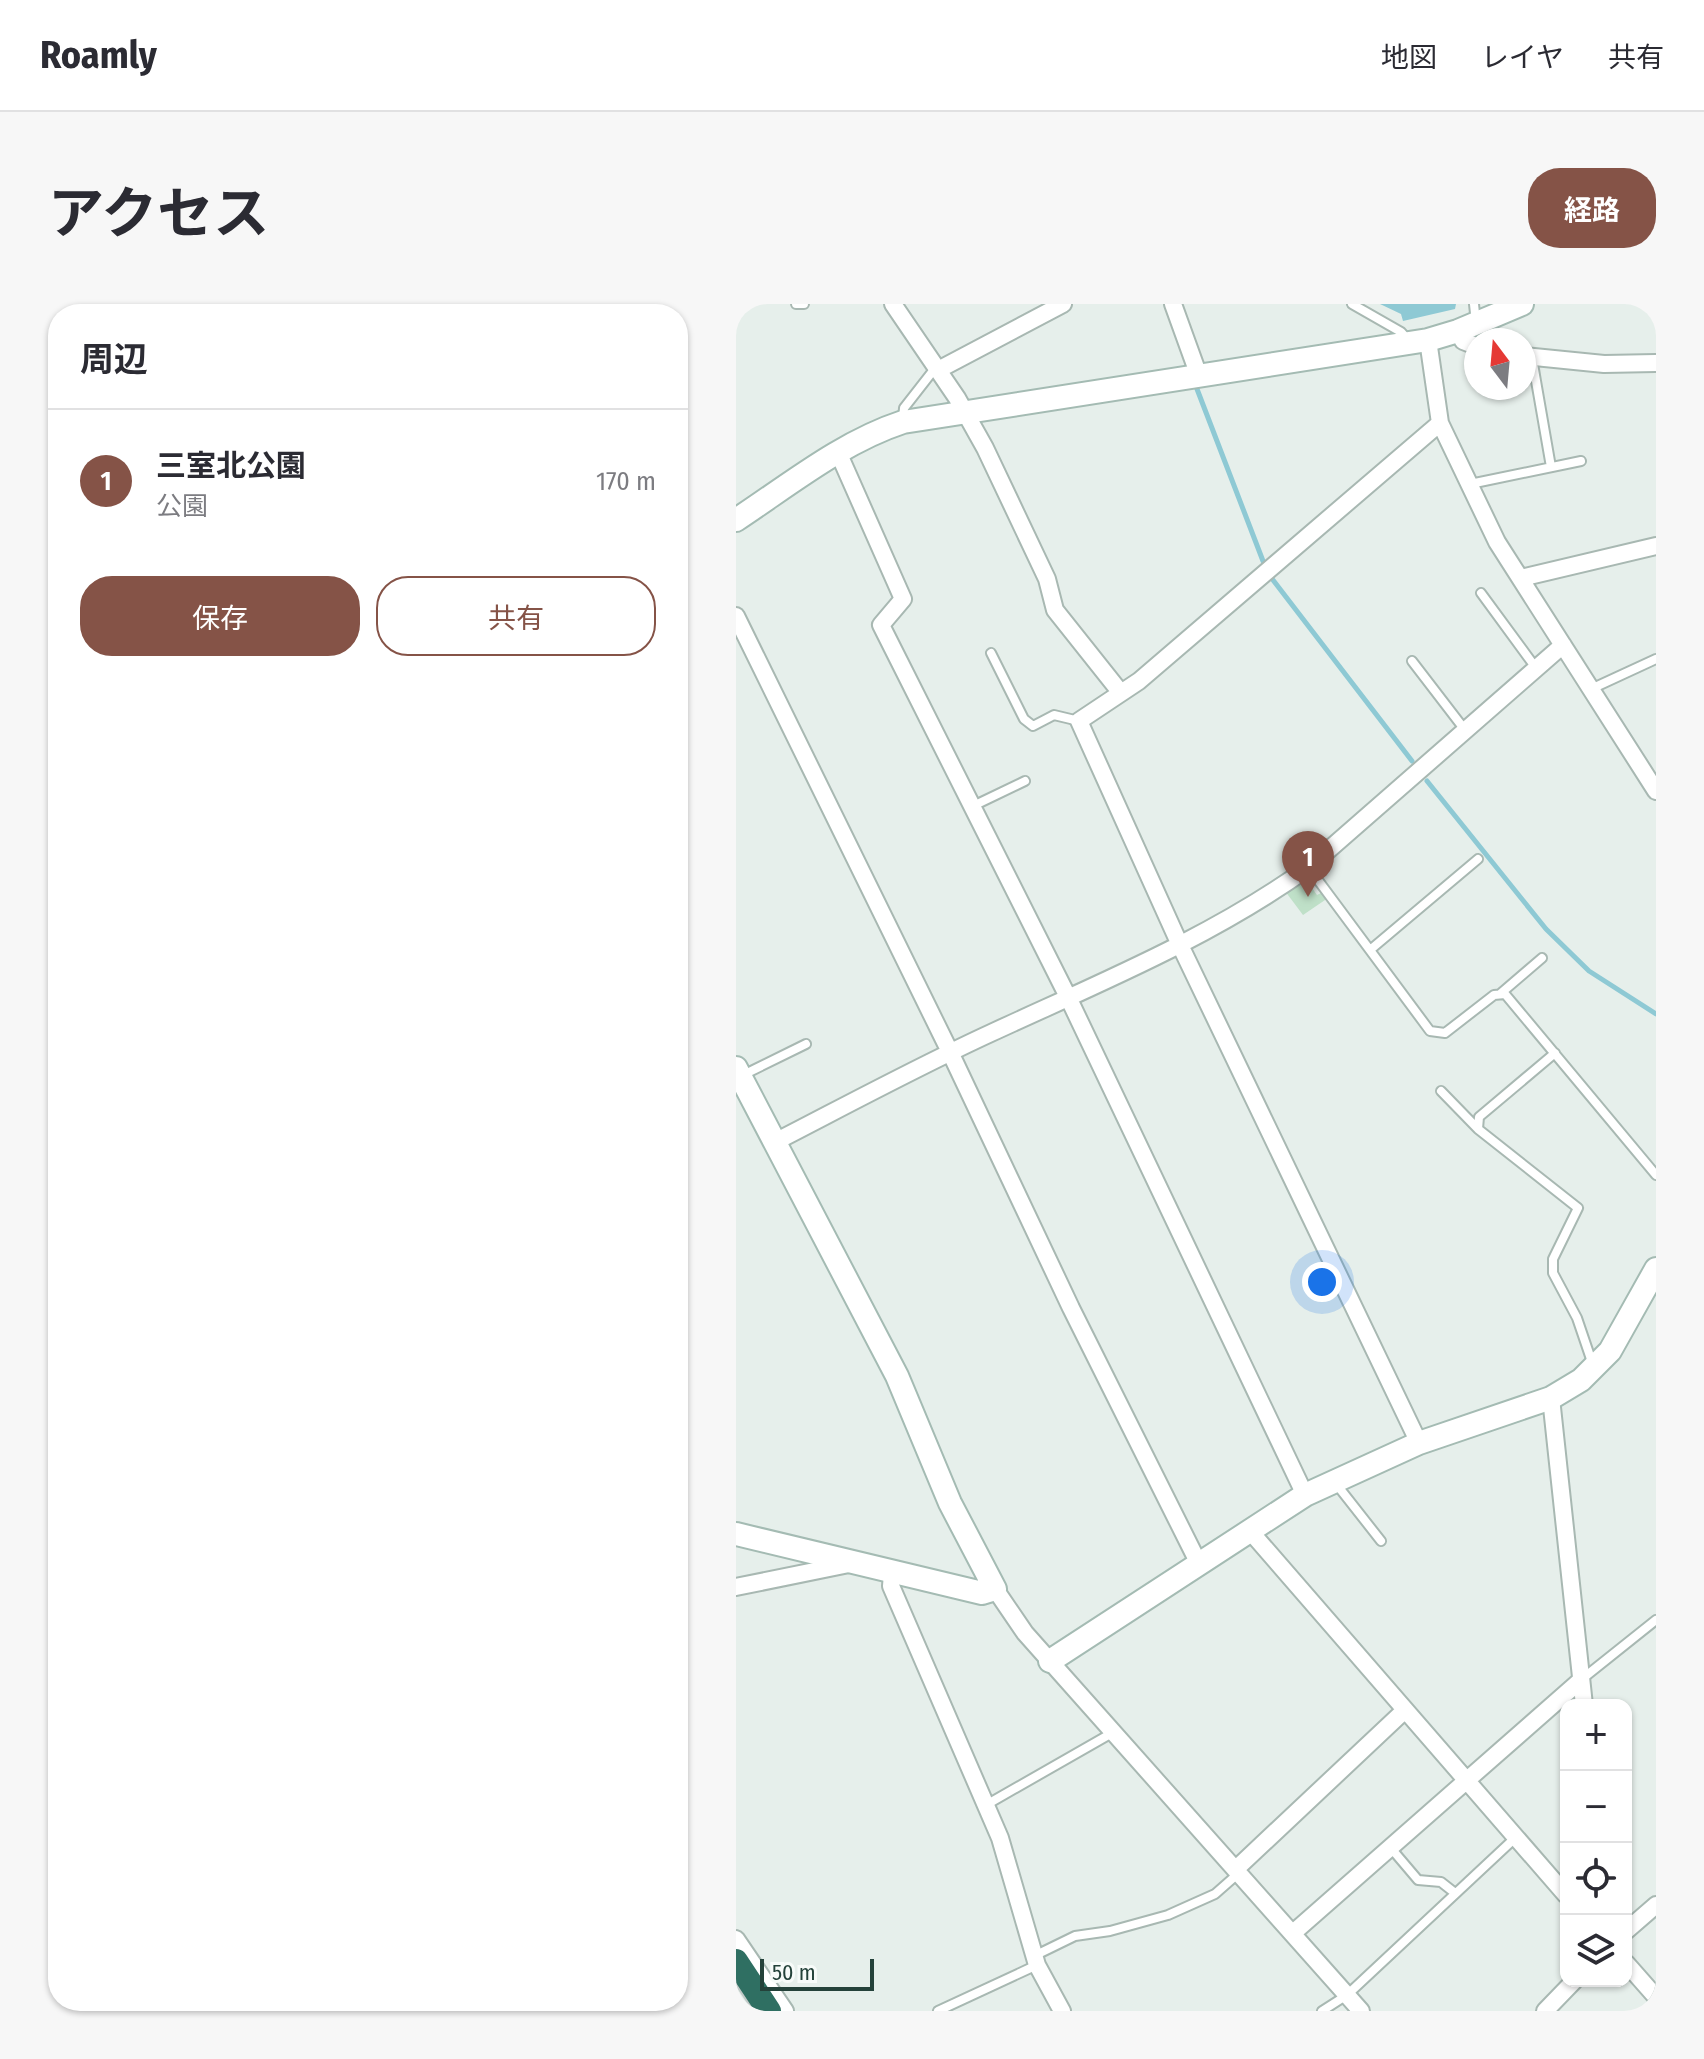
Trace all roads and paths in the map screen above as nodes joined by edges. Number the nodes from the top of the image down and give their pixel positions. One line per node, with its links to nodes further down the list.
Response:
1 (796, 304): 2 (lane)
2 (804, 304)
3 (893, 304): 12 (street)
4 (1063, 304): 12 (street)
5 (1173, 304): 13 (street)
6 (1352, 304): 9 (lane)
7 (1522, 304): 8 (street)
8 (1470, 320): 9 (street)
9 (1419, 341): 13 (street); 17 (street)
10 (1536, 358): 11 (street)
11 (1656, 363)
12 (937, 369): 15 (street); 16 (lane)
13 (1199, 376): 15 (street)
14 (1536, 395): 20 (lane)
15 (964, 410): 16 (street); 33 (street)
16 (903, 422): 18 (street)
17 (1440, 423): 21 (street); 33 (street)
18 (838, 452): 22 (street); 38 (street)
19 (1581, 461): 20 (lane)
20 (1551, 467): 21 (lane)
21 (1469, 484): 24 (street)
22 (737, 515)
23 (1656, 546): 24 (street)
24 (1521, 578): 27 (street)
25 (1481, 593): 31 (lane)
26 (736, 616): 47 (street)
27 (1563, 645): 31 (street); 32 (street)
28 (991, 653): 34 (lane)
29 (1656, 659): 32 (lane)
30 (1412, 661): 35 (lane)
31 (1536, 668): 35 (street)
32 (1590, 689): 37 (street)
33 (1121, 693): 34 (street)
34 (1079, 721): 41 (street)
35 (1465, 730): 40 (street)
36 (1025, 781): 38 (lane)
37 (1656, 791)
38 (972, 806): 45 (street)
39 (1478, 859): 42 (lane)
40 (1309, 867): 41 (street); 42 (lane)
41 (1180, 945): 45 (street); 57 (street)
42 (1370, 950): 44 (lane)
43 (1542, 958): 44 (lane)
44 (1499, 995): 48 (lane)
45 (1068, 997): 47 (street); 59 (street)
46 (806, 1044): 49 (lane)
47 (950, 1052): 52 (street); 63 (street)
48 (1555, 1053): 51 (lane); 53 (lane)
49 (738, 1072): 52 (street)
50 (1441, 1091): 51 (lane)
51 (1478, 1129): 55 (lane)
52 (773, 1143): 67 (street)
53 (1656, 1175)
54 (1656, 1269): 55 (street)
55 (1593, 1368): 56 (street)
56 (1551, 1398): 57 (street); 70 (street)
57 (1419, 1443): 58 (street)
58 (1335, 1482): 59 (street); 62 (lane)
59 (1305, 1495): 60 (street)
60 (1250, 1531): 63 (street); 72 (street)
61 (736, 1534): 64 (street)
62 (1381, 1541)
63 (1198, 1562): 69 (street)
64 (849, 1564): 65 (street); 66 (street)
65 (892, 1574): 67 (street); 75 (street)
66 (736, 1587)
67 (995, 1589): 69 (street)
68 (1656, 1620): 70 (lane)
69 (1050, 1661): 73 (street)
70 (1581, 1680): 71 (street); 74 (street)
71 (1583, 1699)
72 (1405, 1710): 74 (street); 78 (street)
73 (1112, 1733): 75 (lane); 78 (street)
74 (1466, 1781): 76 (street); 77 (street)
75 (986, 1805): 86 (street)
76 (1515, 1838): 79 (street); 80 (lane)
77 (1390, 1847): 80 (lane); 83 (street)
78 (1239, 1870): 83 (street); 86 (lane)
79 (1560, 1888)
80 (1455, 1893): 89 (lane)
81 (1656, 1905): 82 (street)
82 (1632, 1926)
83 (1293, 1933): 89 (street)
84 (736, 1939): 92 (street)
85 (736, 1961): 91 (highway)
86 (1036, 1961): 93 (lane); 94 (street)
87 (1632, 1970): 90 (street)
88 (1568, 1987): 97 (street)
89 (1347, 1995): 95 (lane); 96 (street)
90 (1656, 1997)
91 (769, 2011)
92 (785, 2011)
93 (938, 2011)
94 (1062, 2011)
95 (1322, 2011)
96 (1361, 2011)
97 (1545, 2011)

